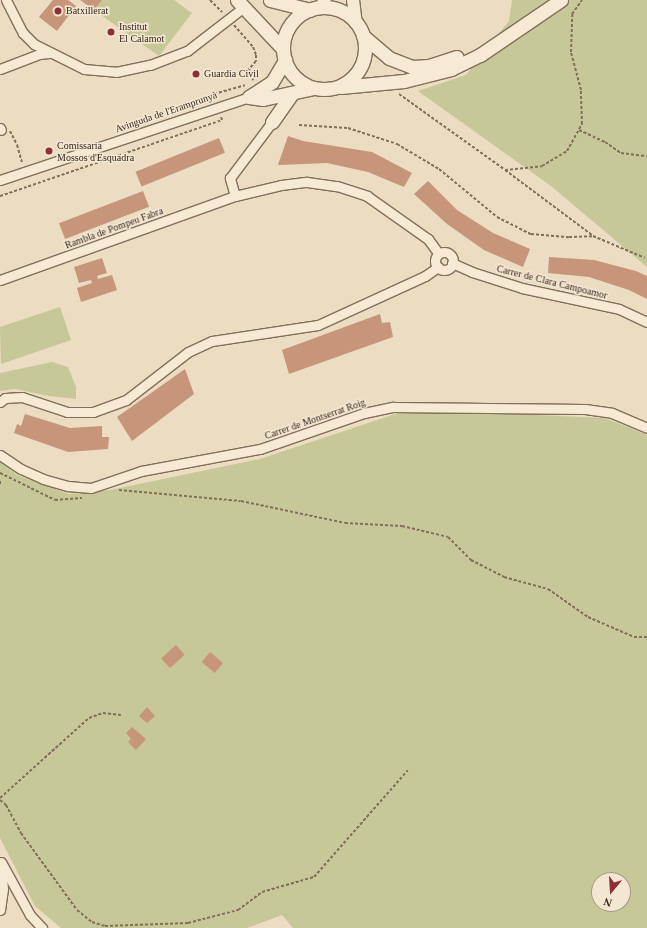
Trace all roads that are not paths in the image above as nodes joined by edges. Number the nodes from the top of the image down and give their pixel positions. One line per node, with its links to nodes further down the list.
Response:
1 (6, 0): 10 (street)
2 (270, 0): 7 (main road)
3 (353, 0): 8 (street)
4 (546, 0): 9 (main road)
5 (560, 0): 14 (main road)
6 (241, 3): 10 (street); 11 (main road)
7 (319, 6): 8 (main road); 11 (main road)
8 (356, 23): 9 (main road)
9 (363, 36): 14 (main road)
10 (49, 53): 12 (street)
11 (284, 55): 13 (main road); 16 (main road)
12 (0, 69)
13 (313, 88): 14 (main road); 15 (main road)
14 (336, 88)
15 (292, 93): 17 (main road); 18 (main road)
16 (249, 97): 17 (main road); 19 (street, Avinguda de l'Eramprunyà)
17 (263, 99): 18 (main road)
18 (272, 122): 20 (street)
19 (0, 180)
20 (235, 196): 21 (street); 24 (street, Rambla de Pompeu Fabra)
21 (438, 254): 22 (street); 23 (street)
22 (452, 263): 23 (street); 25 (street, Carrer de Clara Campoamor)
23 (438, 267): 26 (street)
24 (0, 280)
25 (647, 322)
26 (0, 402)
27 (647, 428): 28 (street, Carrer de Montserrat Roig)
28 (0, 454)
29 (0, 862): 30 (street); 31 (street)
30 (0, 910)
31 (42, 928)

